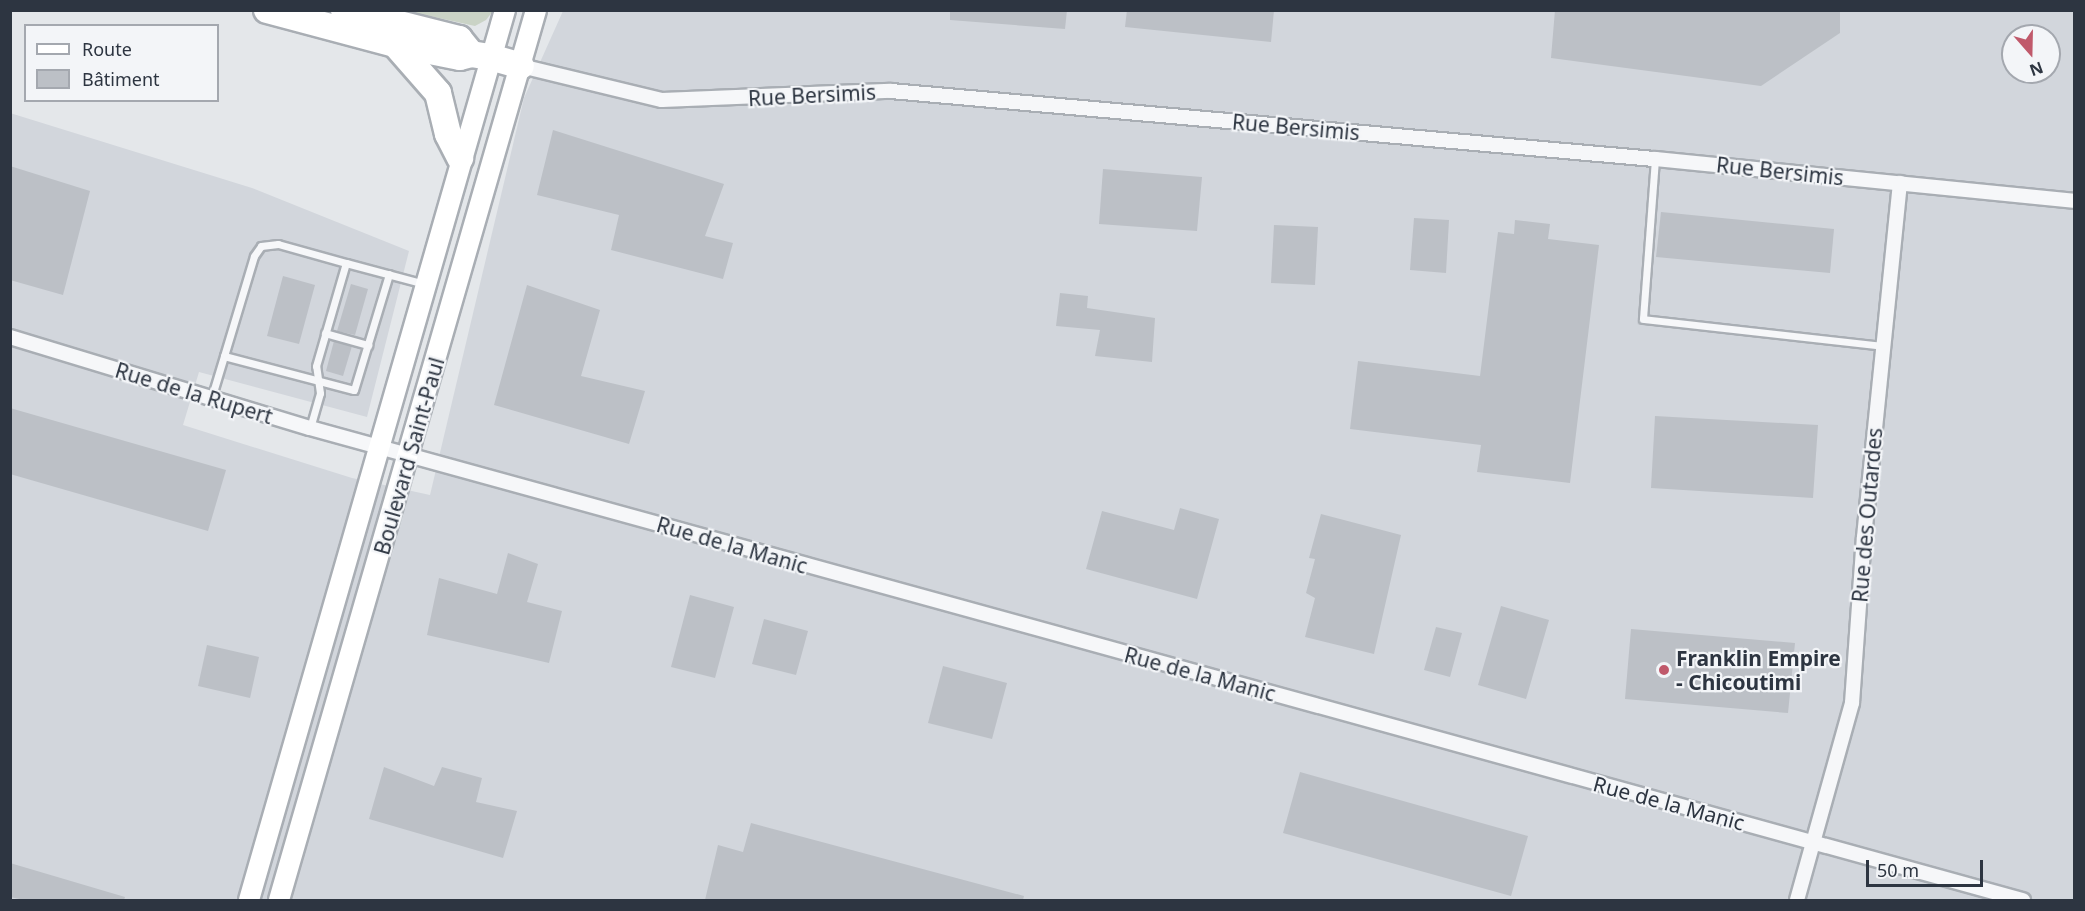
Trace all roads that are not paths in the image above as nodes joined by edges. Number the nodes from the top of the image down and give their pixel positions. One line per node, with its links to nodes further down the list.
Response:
1 (267, 10): 5 (highway)
2 (344, 10): 6 (highway)
3 (505, 10): 6 (main road, Boulevard Saint-Paul)
4 (536, 10): 7 (main road, Boulevard Saint-Paul)
5 (395, 44): 6 (highway); 8 (highway)
6 (481, 55): 7 (highway); 8 (main road, Boulevard Saint-Paul)
7 (521, 66): 9 (street, Rue Bersimis); 24 (main road, Boulevard Saint-Paul)
8 (460, 158): 14 (main road, Boulevard Saint-Paul)
9 (1655, 159): 10 (street, Rue Bersimis); 18 (lane)
10 (1900, 183): 11 (street, Rue Bersimis); 18 (street, Rue des Outardes)
11 (2074, 201)
12 (346, 262): 13 (lane); 15 (lane); 19 (lane)
13 (389, 274): 14 (lane); 17 (lane)
14 (425, 284): 23 (main road, Boulevard Saint-Paul)
15 (324, 333): 17 (lane); 20 (lane)
16 (10, 337): 21 (street, Rue de la Rupert)
17 (368, 345): 20 (lane)
18 (1883, 346): 25 (street, Rue des Outardes)
19 (224, 356): 20 (lane); 21 (lane)
20 (318, 381): 22 (lane)
21 (211, 400): 22 (street, Rue de la Rupert)
22 (310, 428): 23 (street, Rue de la Rupert)
23 (378, 447): 24 (street, Rue de la Manic); 26 (main road, Boulevard Saint-Paul)
24 (410, 455): 25 (street, Rue de la Manic); 27 (main road, Boulevard Saint-Paul)
25 (1815, 843): 28 (street, Rue des Outardes); 29 (street, Rue de la Manic)
26 (249, 900)
27 (279, 900)
28 (1797, 900)
29 (2023, 900)

